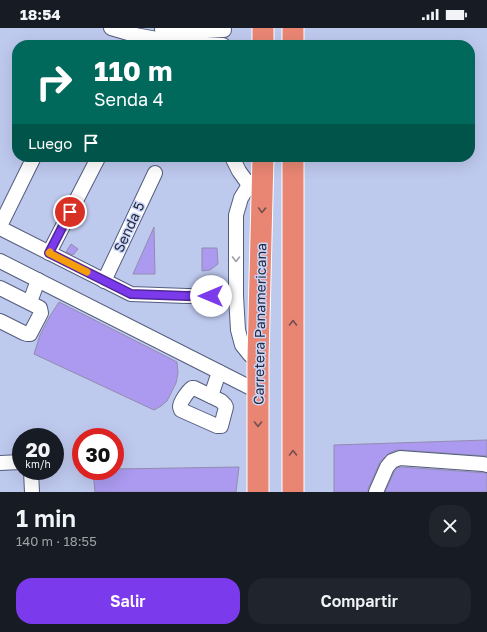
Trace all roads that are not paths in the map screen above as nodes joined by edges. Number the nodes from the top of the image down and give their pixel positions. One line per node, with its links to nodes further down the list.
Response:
1 (111, 28): 6 (street)
2 (263, 28): 9 (highway)
3 (293, 28): 10 (highway)
4 (224, 29): 5 (street); 8 (street)
5 (162, 30)
6 (135, 32): 7 (street)
7 (165, 40)
8 (224, 40)
9 (263, 40)
10 (293, 40)
11 (32, 162): 17 (street)
12 (96, 162): 18 (street)
13 (234, 162): 15 (street)
14 (293, 162): 36 (highway, one-way to 14)
15 (259, 172): 23 (street, one-way to 23); 26 (highway, Carretera Panamericana, one-way to 26)
16 (155, 173): 21 (street, Senda 5)
17 (0, 227): 18 (street)
18 (49, 253): 21 (street)
19 (0, 261): 20 (street)
20 (38, 280): 24 (street); 27 (street)
21 (104, 281): 23 (street)
22 (0, 288): 24 (street)
23 (236, 296): 26 (street)
24 (30, 302): 25 (street)
25 (0, 321)
26 (258, 359): 28 (highway, Carretera Panamericana)
27 (219, 372): 28 (street); 29 (street)
28 (259, 392): 35 (highway, Carretera Panamericana, one-way to 35)
29 (211, 396)
30 (12, 462): 31 (street)
31 (0, 463)
32 (487, 465): 37 (street)
33 (32, 480): 34 (street)
34 (32, 492)
35 (258, 492)
36 (293, 492)
37 (376, 492)

